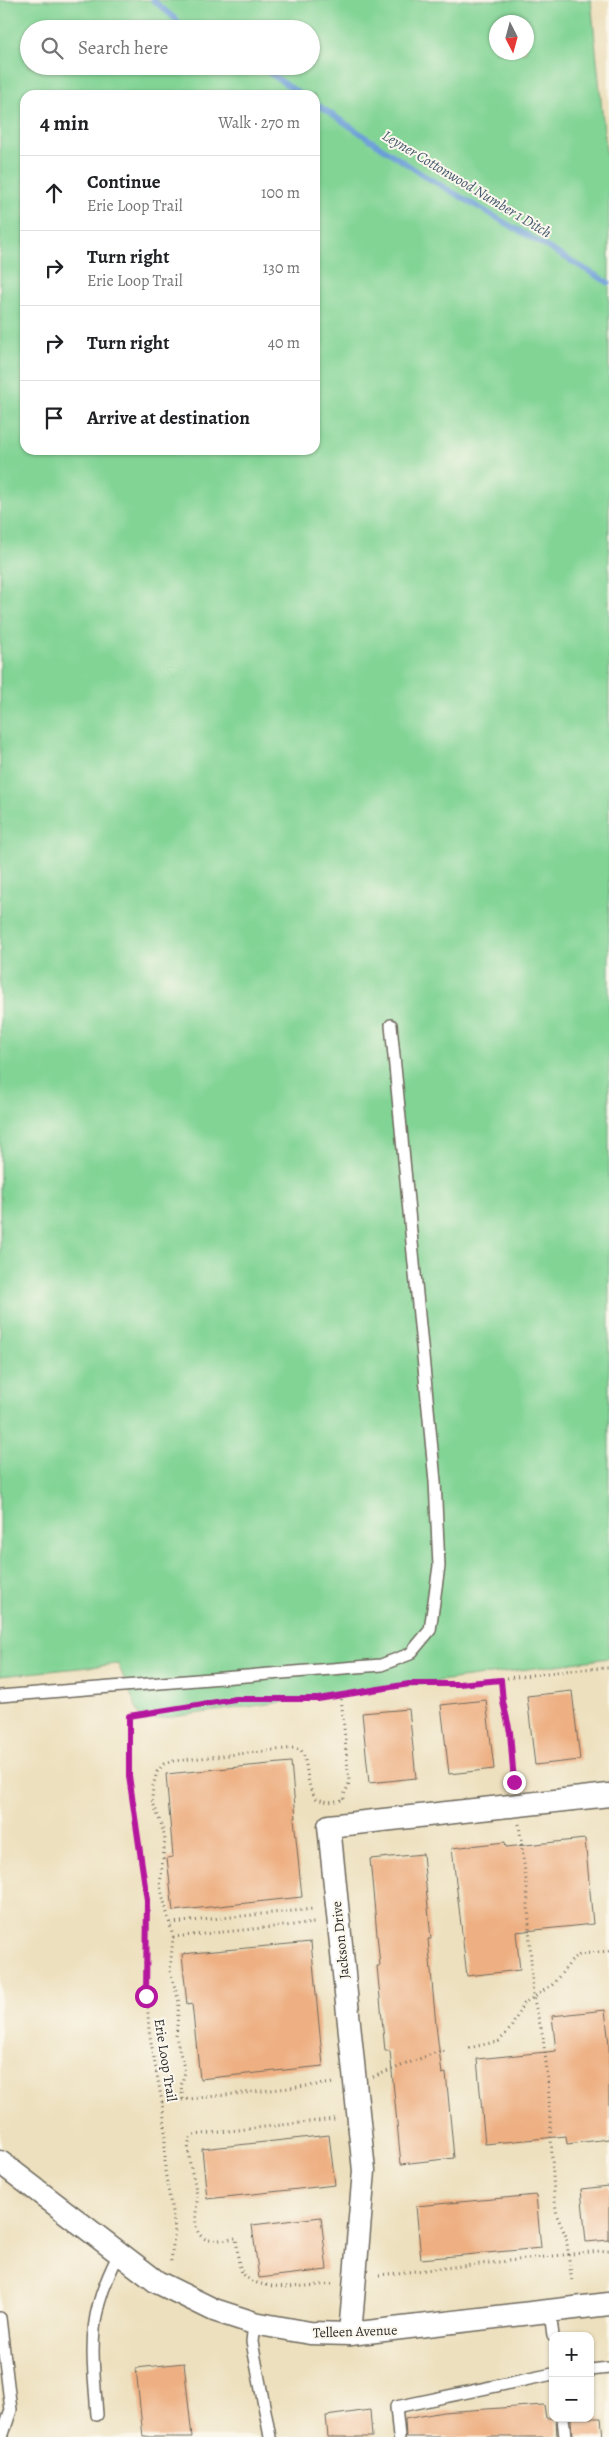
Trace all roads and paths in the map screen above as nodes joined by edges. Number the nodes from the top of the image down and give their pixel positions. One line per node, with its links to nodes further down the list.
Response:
1 (391, 1025): 4 (lane)
2 (609, 1668): 3 (path, Erie Loop Trail)
3 (501, 1680): 5 (path, Erie Loop Trail); 6 (path)
4 (0, 1696)
5 (340, 1696): 10 (path); 20 (path, Erie Loop Trail)
6 (515, 1790)
7 (609, 1795): 35 (street, Jackson Drive)
8 (518, 1821): 14 (path)
9 (313, 1909): 10 (path)
10 (171, 1923): 12 (path)
11 (314, 1923): 12 (path)
12 (173, 1937): 19 (path)
13 (609, 1952): 14 (path)
14 (533, 1996): 15 (path); 25 (path)
15 (468, 2048)
16 (448, 2051): 17 (path)
17 (369, 2078)
18 (340, 2082): 19 (path)
19 (182, 2099): 20 (path)
20 (162, 2102): 26 (path, Erie Loop Trail)
21 (335, 2119): 29 (path)
22 (1, 2165): 24 (street, Telleen Avenue)
23 (609, 2250): 25 (path)
24 (119, 2254): 33 (street, Telleen Avenue); 39 (lane)
25 (570, 2254): 27 (path); 28 (path)
26 (171, 2261)
27 (379, 2275)
28 (572, 2283)
29 (332, 2284)
30 (609, 2304): 31 (street, Telleen Avenue)
31 (550, 2311): 34 (lane); 35 (street, Telleen Avenue)
32 (0, 2318): 41 (lane)
33 (254, 2323): 35 (street, Telleen Avenue); 42 (lane)
34 (553, 2332)
35 (350, 2334)
36 (609, 2368): 37 (lane)
37 (594, 2370)
38 (549, 2375): 43 (lane)
39 (97, 2415)
40 (563, 2422): 44 (lane)
41 (2, 2437)
42 (270, 2437)
43 (399, 2437)
44 (565, 2437)

